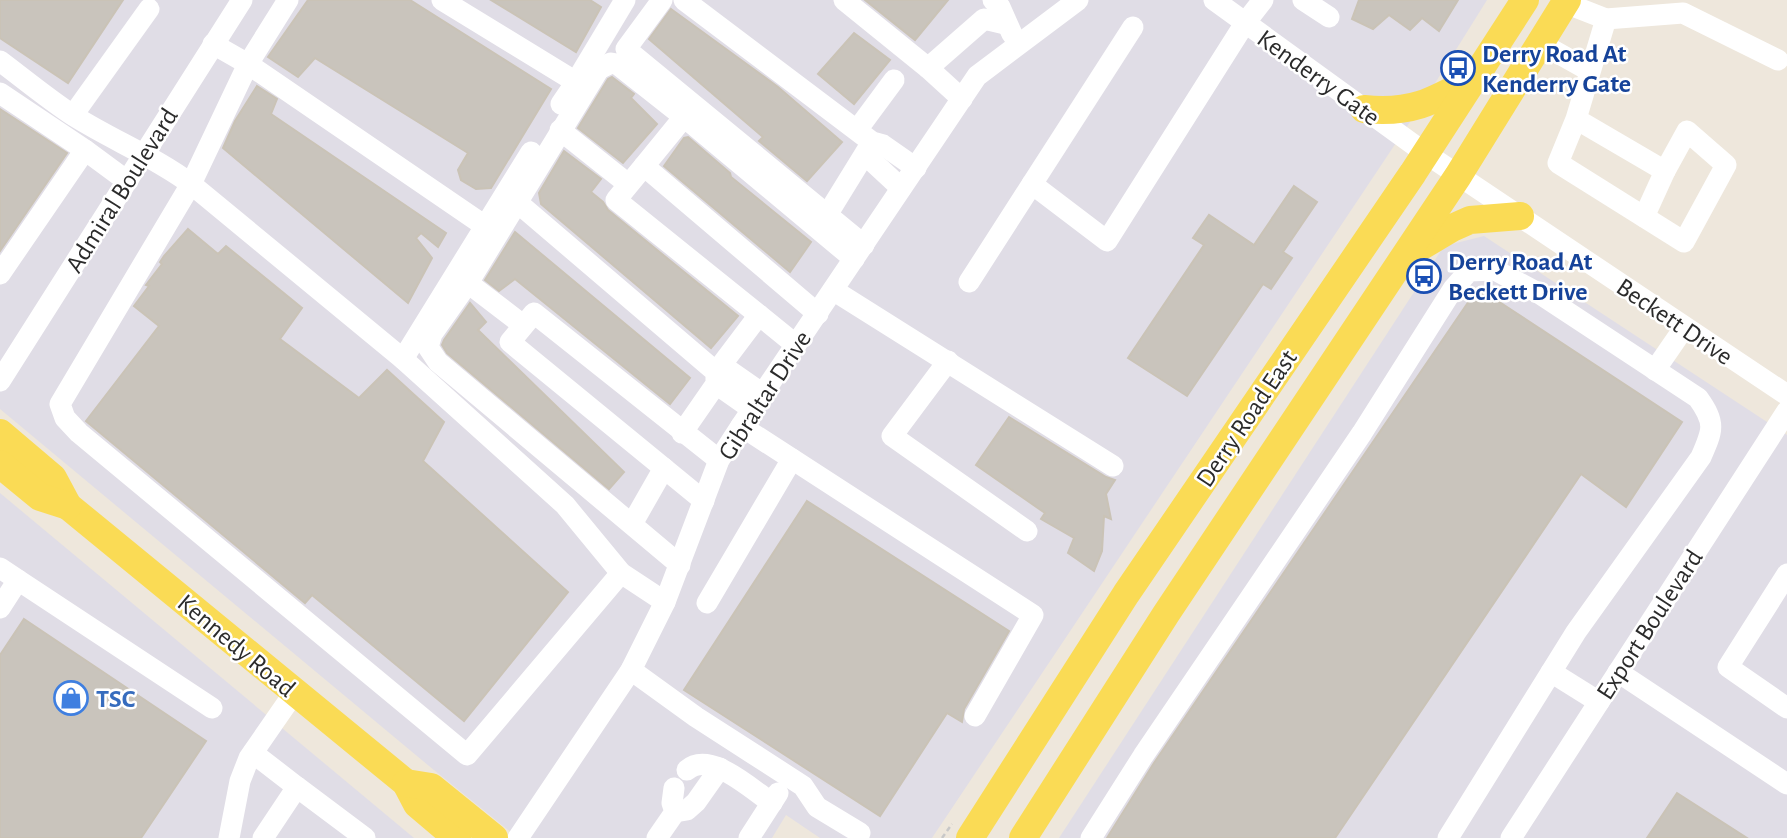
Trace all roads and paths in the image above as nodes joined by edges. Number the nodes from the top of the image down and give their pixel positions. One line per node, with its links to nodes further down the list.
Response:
1 (242, 0): 21 (street, Admiral Boulevard)
2 (288, 0): 25 (street)
3 (442, 0): 30 (street)
4 (625, 0): 30 (street)
5 (662, 0): 52 (street)
6 (684, 0): 38 (street)
7 (844, 0): 26 (street)
8 (1078, 0): 22 (street, Gibraltar Drive)
9 (1214, 0): 18 (street, Kenderry Gate)
10 (1263, 0): 18 (street)
11 (1303, 0): 16 (street)
12 (1525, 0): 28 (main road, Derry Road East)
13 (1564, 1): 17 (street); 20 (main road, Derry Road East)
14 (1001, 8): 22 (street); 26 (street)
15 (149, 9): 34 (street)
16 (1329, 17)
17 (1606, 19): 23 (street); 27 (street)
18 (1245, 23): 33 (street, Kenderry Gate); 49 (street)
19 (1133, 27): 49 (street)
20 (1541, 43): 27 (street); 45 (main road, Derry Road East)
21 (214, 44): 25 (street); 41 (street, Admiral Boulevard)
22 (1018, 45): 32 (street, Gibraltar Drive)
23 (1778, 60)
24 (0, 61): 34 (street)
25 (248, 64): 47 (street); 55 (street)
26 (928, 68): 32 (street)
27 (1590, 71): 36 (street)
28 (1474, 79): 33 (main road); 40 (main road, Derry Road East)
29 (894, 80): 38 (street)
30 (576, 82): 55 (street)
31 (0, 93): 39 (street)
32 (962, 99): 43 (street, Gibraltar Drive)
33 (1364, 109): 40 (street, Kenderry Gate)
34 (73, 115): 41 (street)
35 (684, 117): 37 (street); 42 (street); 56 (street)
36 (1576, 119): 44 (street); 54 (street)
37 (560, 131): 48 (street); 51 (street)
38 (864, 136): 43 (street); 50 (street); 52 (street)
39 (85, 150): 46 (street); 58 (street)
40 (1425, 153): 45 (street, Beckett Drive); 121 (main road, Derry Road East)
41 (142, 155): 46 (street, Admiral Boulevard); 47 (street)
42 (644, 166): 48 (street); 62 (street)
43 (916, 168): 50 (street, Gibraltar Drive)
44 (1665, 172): 54 (street); 54 (street)
45 (1458, 176): 53 (street, Beckett Drive); 57 (main road, Derry Road East)
46 (127, 181): 71 (street, Admiral Boulevard)
47 (191, 184): 67 (street); 88 (street)
48 (628, 184): 63 (street)
49 (1032, 184): 59 (street)
50 (901, 188): 56 (street, Gibraltar Drive)
51 (518, 203): 60 (street); 70 (street)
52 (827, 215): 56 (street)
53 (1520, 216): 57 (main road); 65 (street, Beckett Drive)
54 (1644, 217)
55 (485, 226): 67 (street)
56 (859, 252): 61 (street, Gibraltar Drive)
57 (1404, 256): 122 (main road, Derry Road East)
58 (0, 274)
59 (970, 282)
60 (468, 283): 64 (street); 84 (street)
61 (833, 290): 62 (street, Gibraltar Drive); 68 (street)
62 (818, 314): 66 (street, Gibraltar Drive)
63 (759, 315): 66 (street); 70 (street)
64 (523, 325): 76 (street); 81 (street)
65 (1684, 328): 69 (street); 72 (street, Beckett Drive)
66 (796, 345): 73 (street, Gibraltar Drive)
67 (403, 359): 88 (street)
68 (947, 361): 80 (street); 85 (street)
69 (1655, 370): 95 (street); 123 (street)
70 (716, 378): 73 (street); 76 (street)
71 (0, 381)
72 (1787, 395)
73 (752, 410): 77 (street); 78 (street, Gibraltar Drive)
74 (1787, 411): 96 (street, Export Boulevard)
75 (0, 433): 83 (main road, Kennedy Road)
76 (682, 433): 78 (street)
77 (792, 459): 92 (street); 101 (street)
78 (719, 460): 82 (street, Gibraltar Drive)
79 (0, 464): 83 (main road, Kennedy Road)
80 (1114, 466)
81 (664, 468): 82 (street); 84 (street)
82 (704, 501): 86 (street, Gibraltar Drive)
83 (68, 506): 97 (main road, Kennedy Road)
84 (632, 524): 86 (street)
85 (1027, 531)
86 (680, 565): 91 (street, Gibraltar Drive)
87 (0, 568): 90 (street)
88 (621, 573): 91 (street)
89 (1787, 574): 100 (street)
90 (18, 580): 93 (street); 99 (street)
91 (665, 602): 94 (street, Gibraltar Drive)
92 (707, 603)
93 (0, 608)
94 (631, 670): 105 (street); 118 (street, Gibraltar Drive)
95 (1551, 672): 98 (street); 124 (street)
96 (1618, 672): 98 (street, Export Boulevard); 107 (street)
97 (294, 692): 102 (street); 106 (main road, Kennedy Road)
98 (1599, 702): 125 (street, Export Boulevard)
99 (212, 708)
100 (1787, 708)
101 (975, 716)
102 (253, 753): 108 (street); 113 (street)
103 (720, 768): 104 (street); 110 (street); 111 (street)
104 (687, 770)
105 (789, 776): 110 (street); 112 (street)
106 (406, 783): 116 (main road, Kennedy Road); 117 (main road, Kennedy Road)
107 (1787, 784)
108 (297, 787): 114 (street); 115 (street)
109 (674, 788): 111 (street)
110 (772, 803): 120 (street)
111 (675, 812): 119 (street)
112 (860, 833)
113 (229, 838)
114 (263, 838)
115 (365, 838)
116 (457, 838)
117 (494, 838)
118 (518, 838)
119 (657, 838)
120 (749, 838)
121 (970, 838)
122 (1023, 838)
123 (1091, 838)
124 (1448, 838)
125 (1511, 838)

